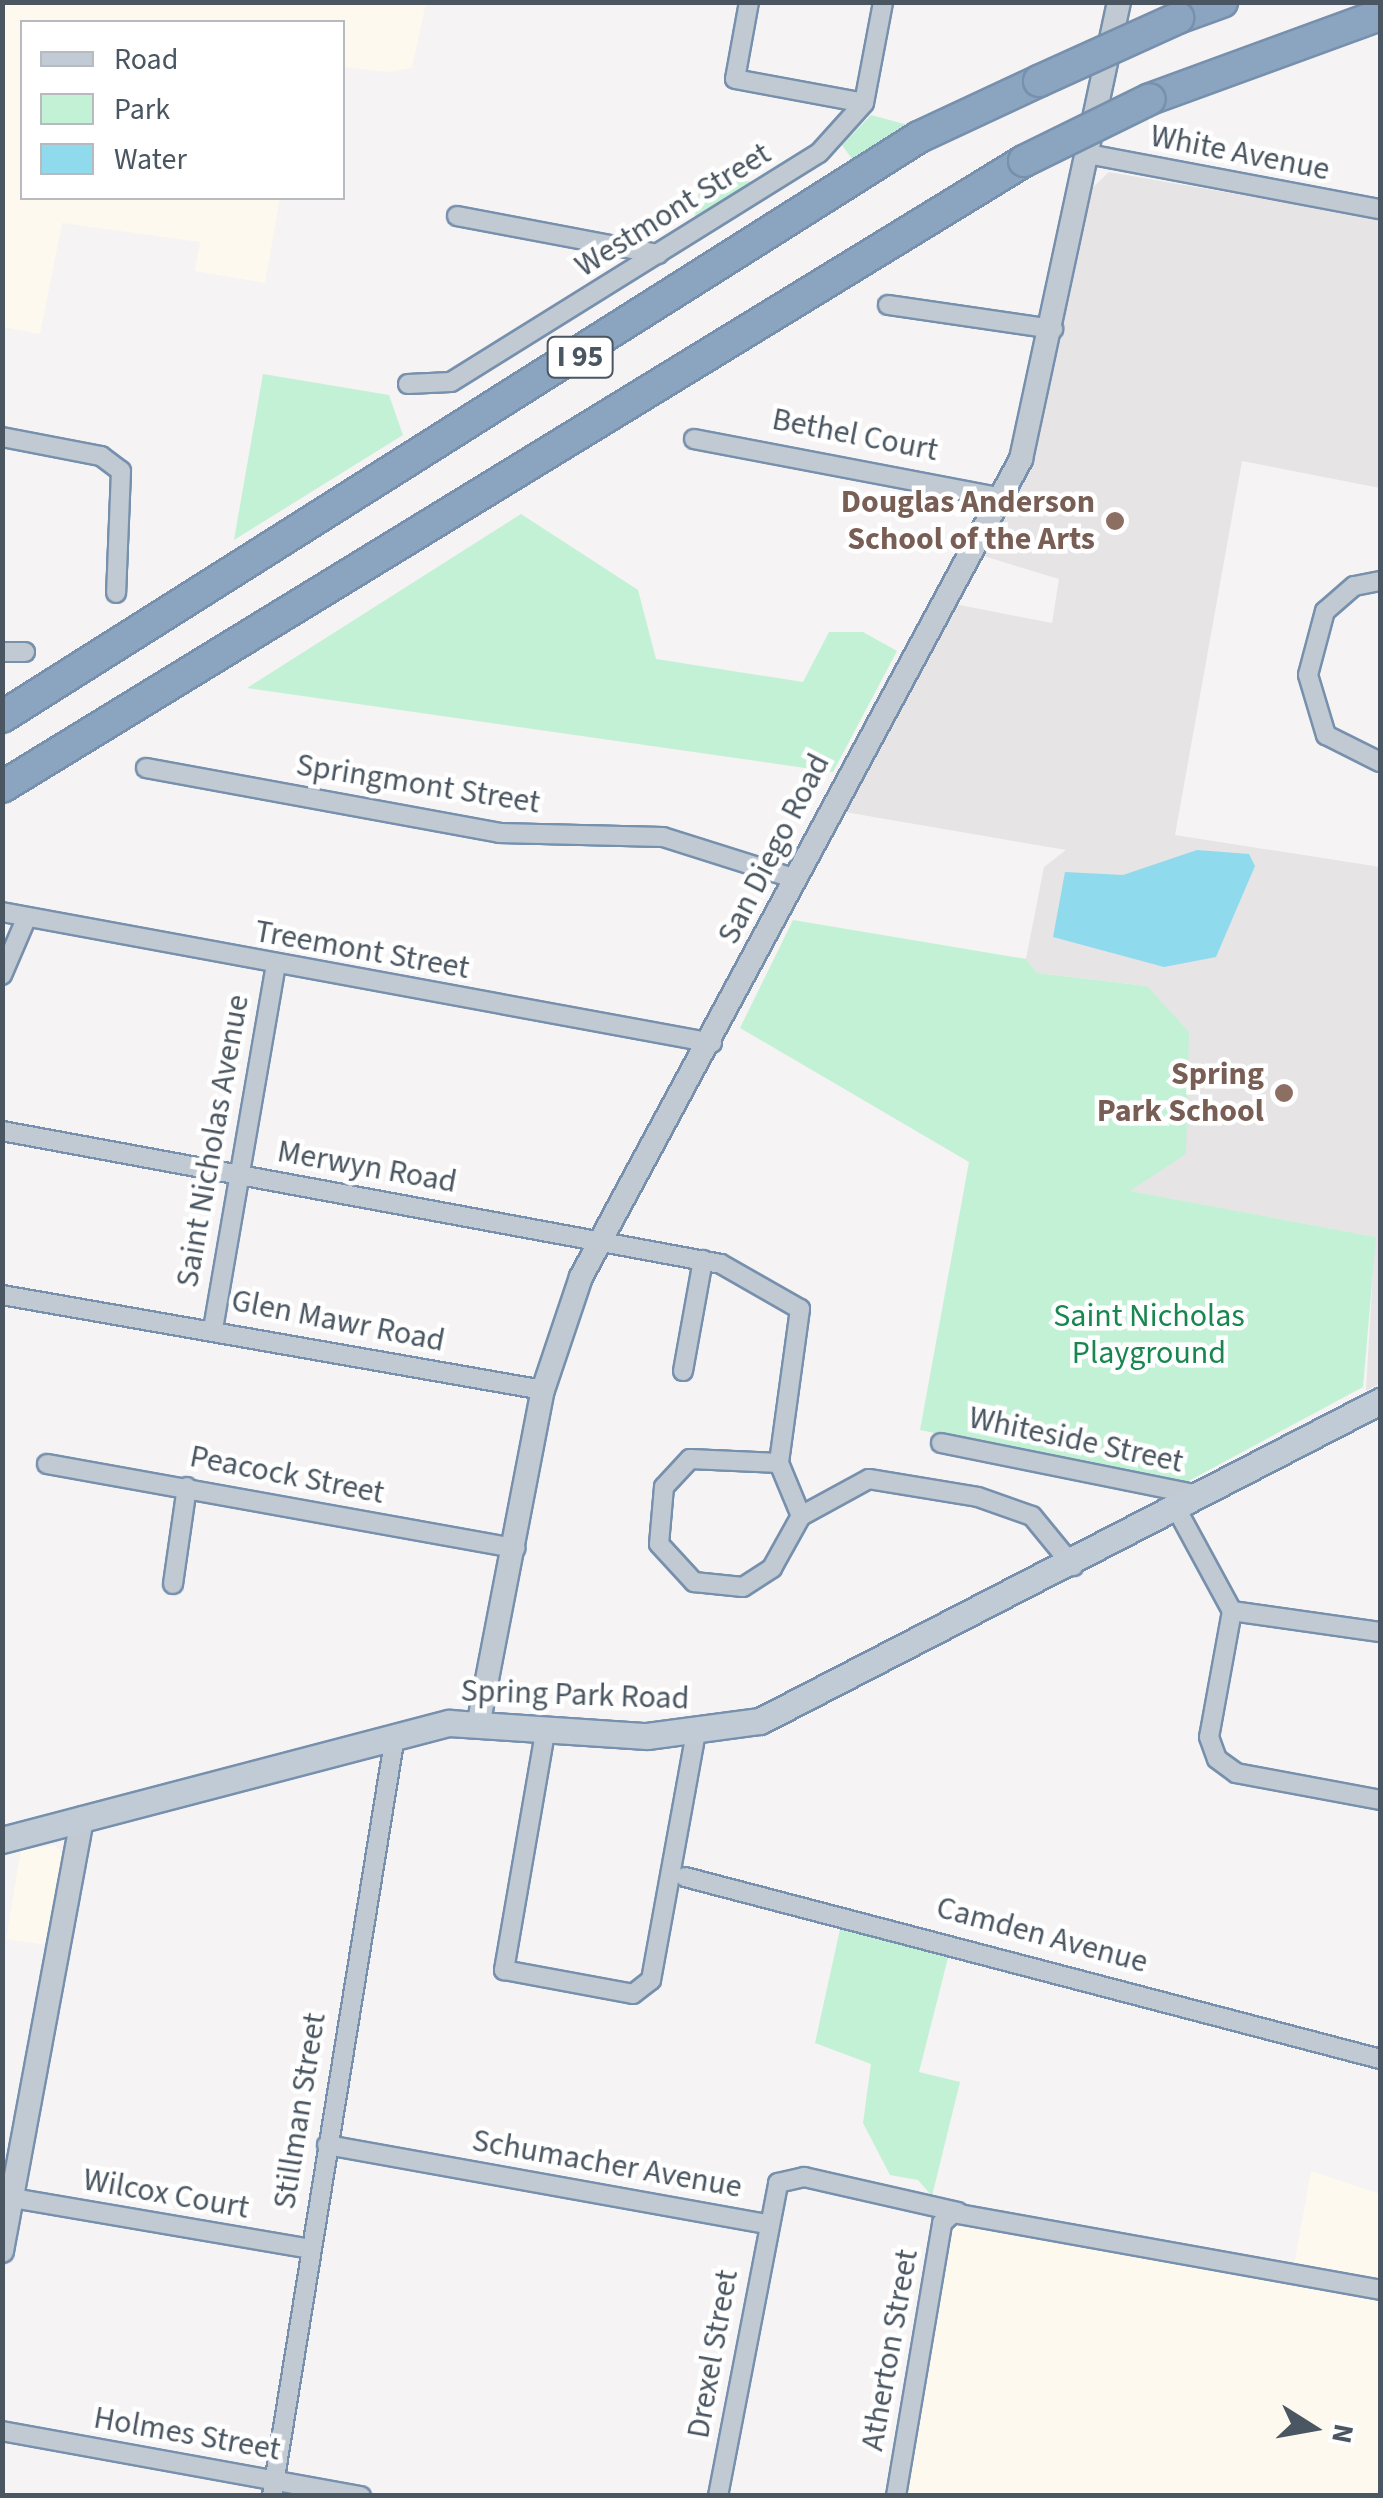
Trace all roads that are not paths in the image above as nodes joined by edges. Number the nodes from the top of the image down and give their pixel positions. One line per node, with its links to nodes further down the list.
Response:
1 (749, 2): 6 (street)
2 (883, 2): 6 (street)
3 (1120, 2): 7 (street, San Diego Road)
4 (1222, 2): 21 (highway, I 95, bridge)
5 (1380, 16): 24 (highway, I 95, bridge)
6 (864, 103): 10 (street, Westmont Street)
7 (1088, 154): 8 (street, White Avenue); 12 (street, San Diego Road)
8 (1380, 209)
9 (457, 216): 10 (street)
10 (658, 254): 13 (street, Westmont Street)
11 (888, 305): 12 (street)
12 (1053, 329): 16 (street, San Diego Road)
13 (408, 384)
14 (2, 438): 18 (street)
15 (694, 438): 16 (street, Bethel Court)
16 (1002, 498): 25 (street, San Diego Road)
17 (1380, 580): 22 (street)
18 (116, 593)
19 (2, 652): 20 (street)
20 (25, 652)
21 (2, 716)
22 (1380, 762)
23 (146, 768): 25 (street, Springmont Street)
24 (2, 788)
25 (796, 880): 30 (street, San Diego Road)
26 (2, 912): 27 (street, Treemont Street)
27 (26, 920): 28 (street, Treemont Street); 29 (street)
28 (276, 965): 30 (street, Treemont Street); 32 (street, Saint Nicholas Avenue)
29 (2, 975)
30 (712, 1043): 33 (street, San Diego Road)
31 (2, 1131): 32 (street, Merwyn Road)
32 (240, 1175): 33 (street, Merwyn Road); 36 (street, Saint Nicholas Avenue)
33 (602, 1240): 34 (street); 38 (street, San Diego Road)
34 (703, 1260): 37 (street); 41 (street)
35 (2, 1295): 36 (street, Glen Mawr Road)
36 (213, 1329): 38 (street, Glen Mawr Road)
37 (683, 1371)
38 (543, 1390): 47 (street, San Diego Road)
39 (1380, 1400): 44 (main road, Spring Park Road)
40 (941, 1443): 44 (street, Whiteside Street)
41 (779, 1462): 46 (street); 46 (street)
42 (47, 1464): 43 (street, Peacock Street)
43 (187, 1487): 47 (street, Peacock Street); 49 (street)
44 (1199, 1496): 45 (main road, Spring Park Road)
45 (1176, 1508): 48 (main road, Spring Park Road); 50 (street)
46 (801, 1516): 48 (street)
47 (516, 1548): 52 (street, San Diego Road)
48 (1073, 1566): 54 (main road, Spring Park Road)
49 (173, 1584)
50 (1232, 1611): 51 (street); 56 (street)
51 (1380, 1632)
52 (479, 1721): 53 (main road, Spring Park Road); 55 (main road, Spring Park Road)
53 (546, 1728): 54 (main road, Spring Park Road); 54 (street)
54 (696, 1732)
55 (395, 1736): 57 (main road, Spring Park Road); 61 (street, Stillman Street)
56 (1380, 1800)
57 (82, 1818): 58 (main road, Spring Park Road); 62 (street)
58 (2, 1840)
59 (685, 1877): 60 (street, Camden Avenue)
60 (1380, 2059)
61 (327, 2145): 64 (street, Schumacher Avenue); 65 (street, Stillman Street)
62 (12, 2198): 65 (street, Wilcox Court); 66 (street)
63 (953, 2214): 64 (street, Schumacher Avenue); 67 (street, Schumacher Avenue); 72 (street, Atherton Street)
64 (768, 2224): 71 (street, Drexel Street)
65 (309, 2249): 69 (street, Stillman Street)
66 (2, 2251)
67 (1380, 2290)
68 (2, 2431): 69 (street, Holmes Street)
69 (274, 2488): 70 (street, Holmes Street)
70 (362, 2496)
71 (718, 2496)
72 (896, 2496)

